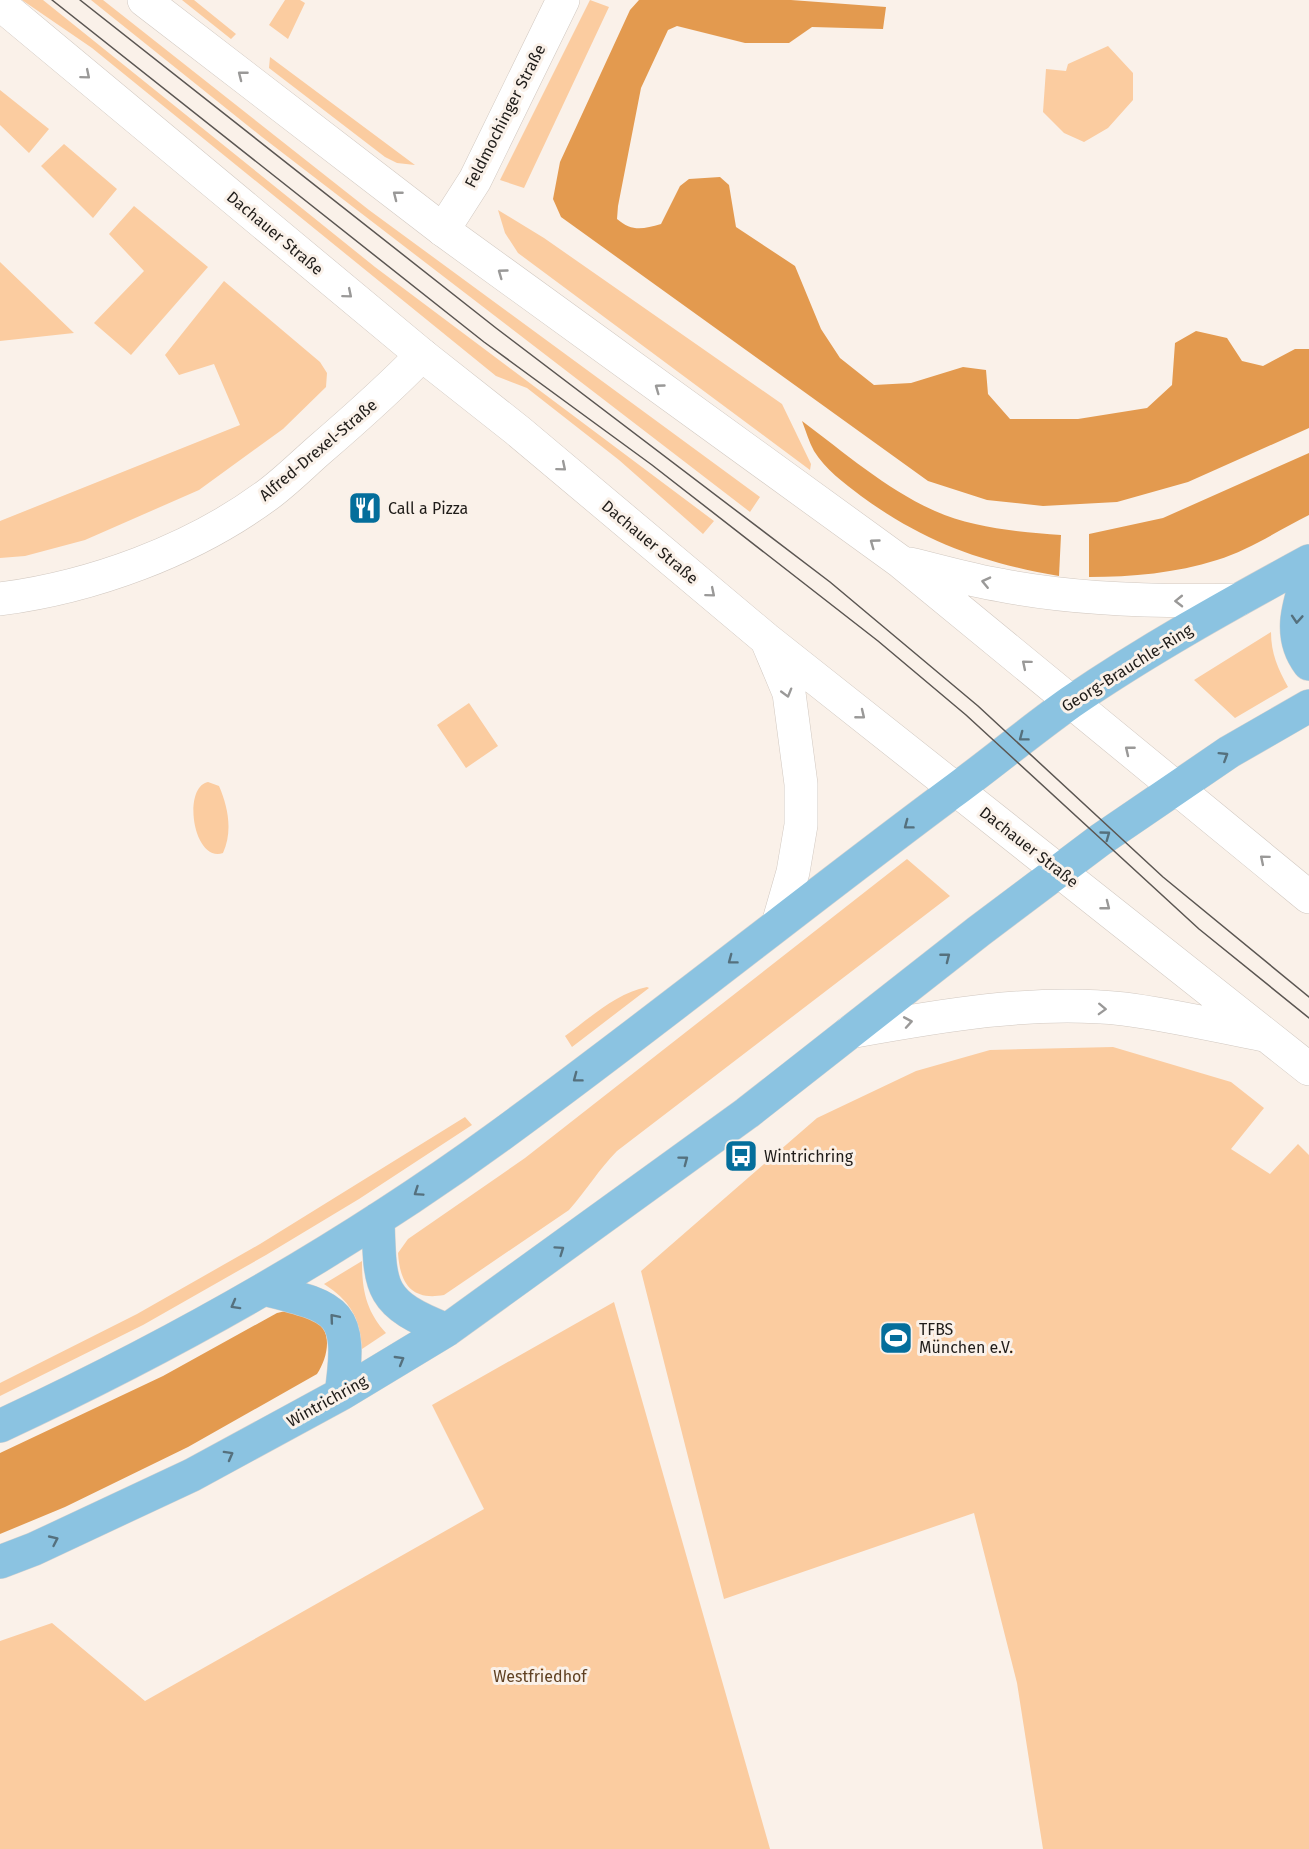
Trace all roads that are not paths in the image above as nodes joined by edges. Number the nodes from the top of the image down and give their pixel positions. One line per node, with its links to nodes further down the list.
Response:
1 (144, 0): 4 (main road, one-way to 1)
2 (563, 0): 4 (main road, Feldmochinger Straße)
3 (0, 4): 5 (main road, Dachauer Straße, one-way to 5)
4 (443, 230): 7 (main road, one-way to 4)
5 (422, 355): 9 (main road, Alfred-Drexel-Straße); 11 (main road, Dachauer Straße, one-way to 11)
6 (1309, 561): 10 (main road, Georg-Brauchle-Ring)
7 (901, 562): 10 (main road, one-way to 7); 13 (main road, one-way to 7)
8 (1309, 572): 12 (main road, one-way to 12)
9 (0, 599)
10 (1238, 600): 13 (main road, Georg-Brauchle-Ring)
11 (766, 639): 16 (main road, Dachauer Straße, one-way to 16); 19 (main road, one-way to 19)
12 (1309, 664)
13 (1071, 703): 15 (main road, one-way to 13); 16 (main road, Georg-Brauchle-Ring, one-way to 16)
14 (1309, 706): 15 (main road, one-way to 14)
15 (1175, 787): 17 (main road, one-way to 15); 18 (main road, one-way to 15)
16 (955, 790): 17 (main road, Dachauer Straße); 19 (main road, one-way to 19)
17 (1059, 870): 20 (main road, Wintrichring, one-way to 17); 21 (main road, Dachauer Straße, one-way to 21)
18 (1309, 897)
19 (778, 924): 23 (main road, one-way to 23)
20 (850, 1032): 21 (main road, one-way to 21); 25 (main road, Wintrichring, one-way to 20)
21 (1269, 1036): 22 (main road, Dachauer Straße)
22 (1309, 1069)
23 (378, 1219): 24 (main road); 25 (main road)
24 (264, 1289): 26 (main road, one-way to 24); 27 (main road, one-way to 27)
25 (447, 1330): 26 (main road, Wintrichring, one-way to 25)
26 (341, 1394): 28 (main road, Wintrichring, one-way to 26)
27 (0, 1426)
28 (0, 1562)

